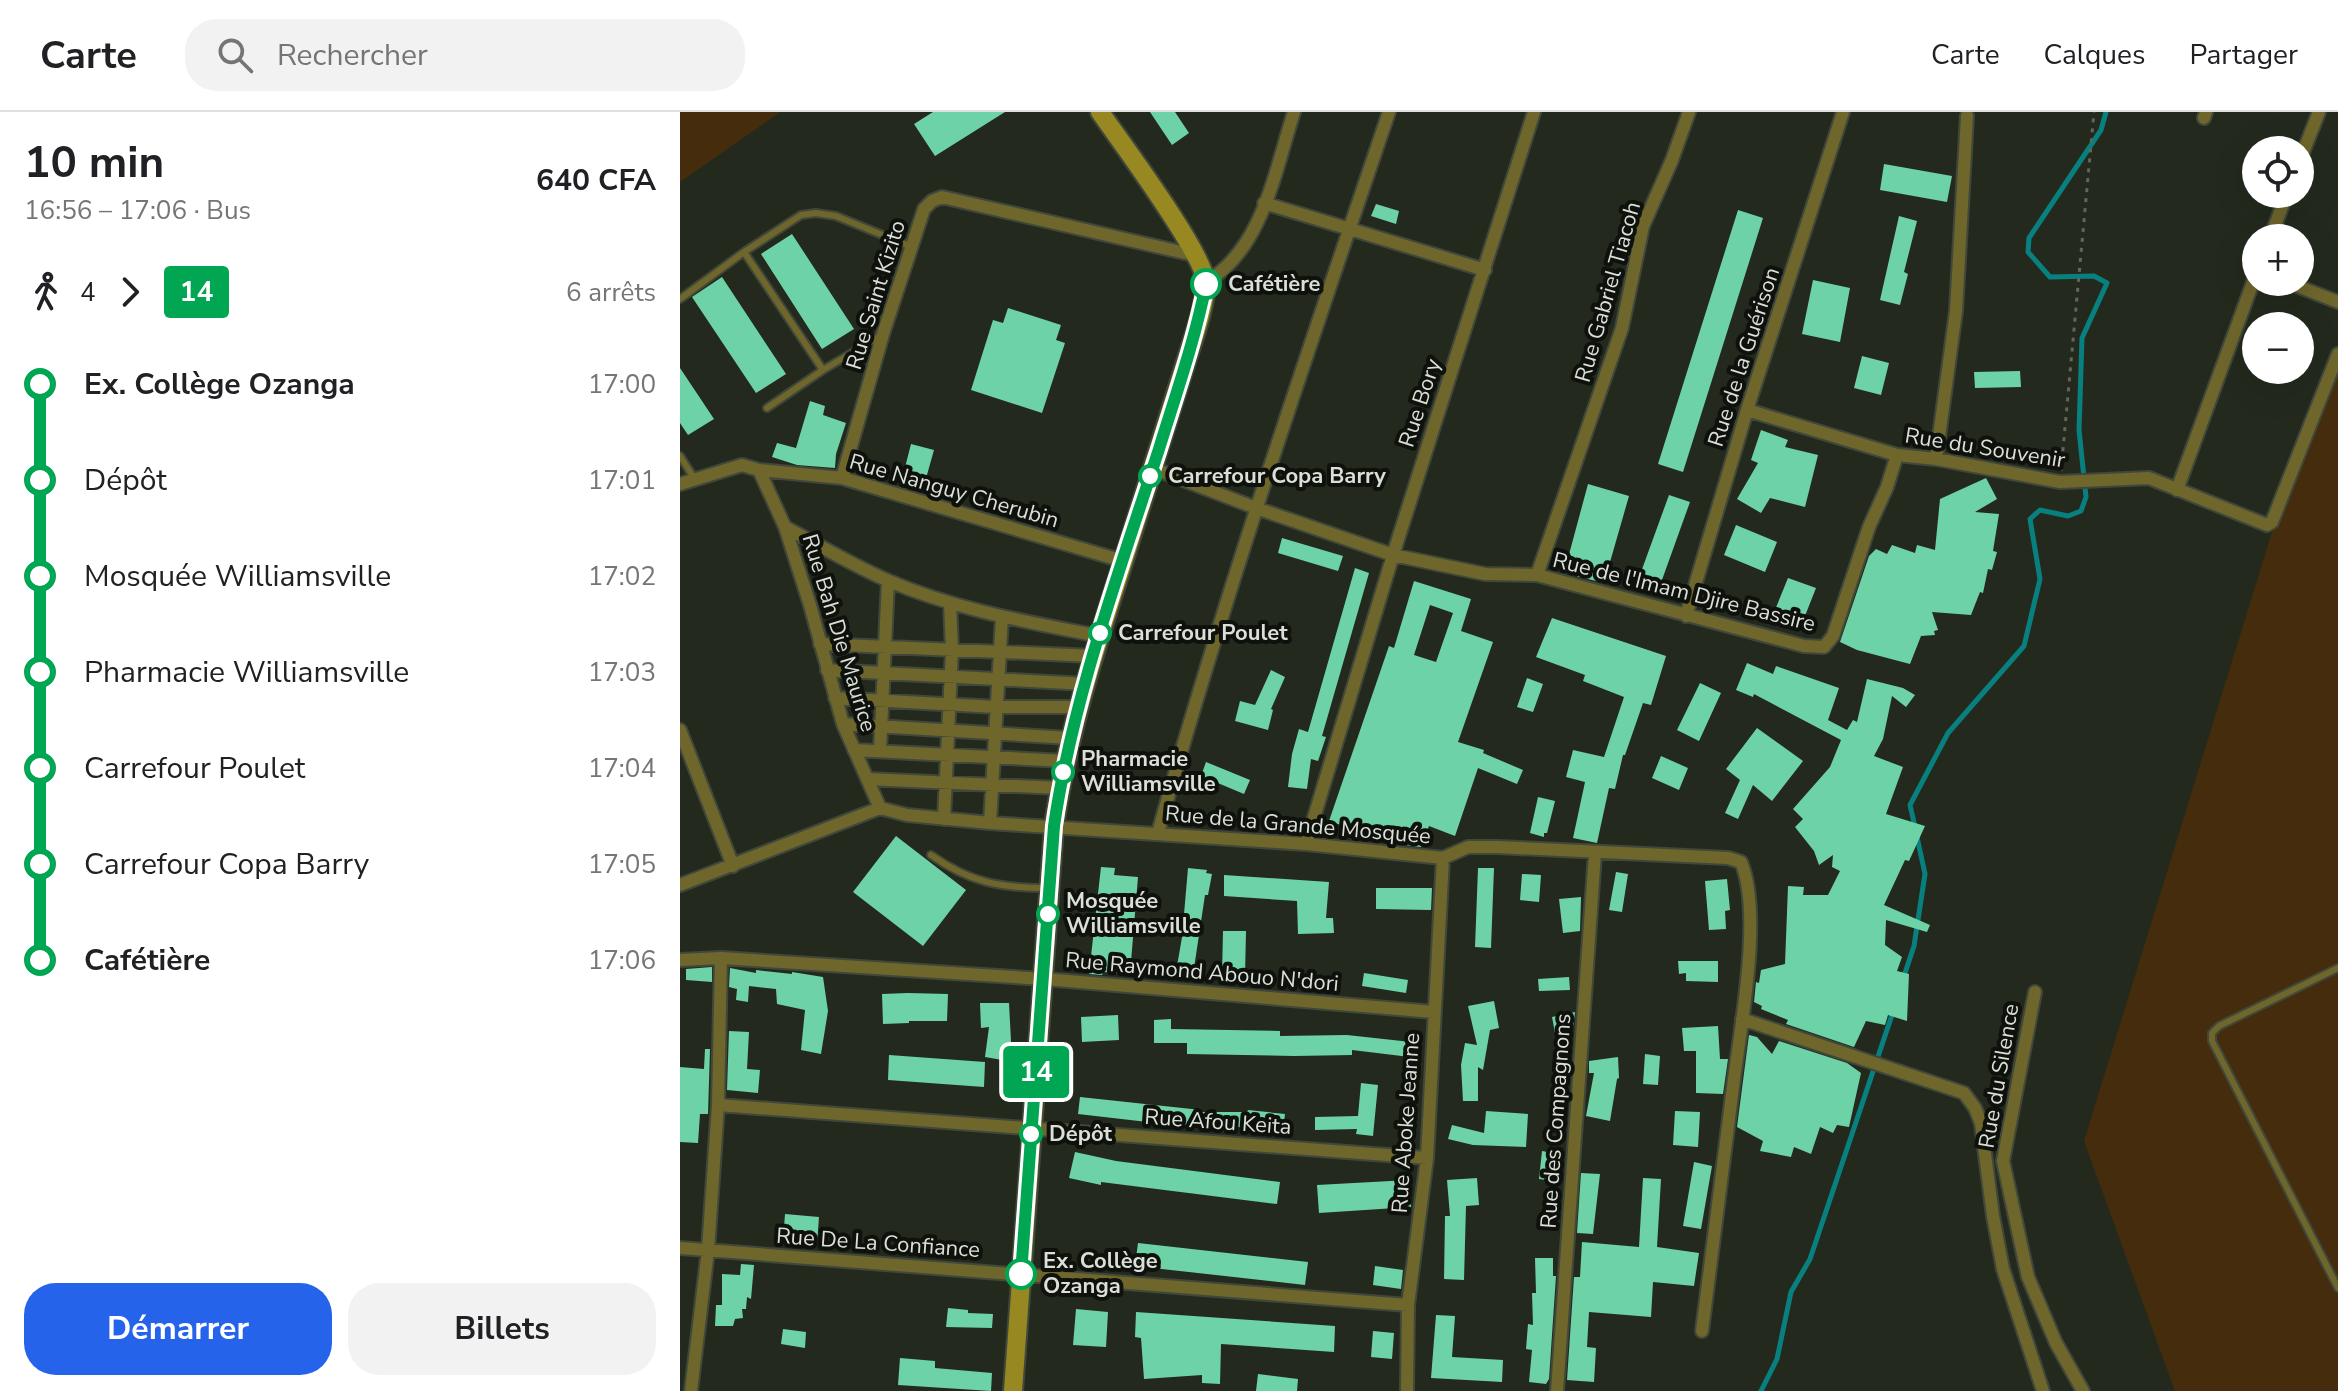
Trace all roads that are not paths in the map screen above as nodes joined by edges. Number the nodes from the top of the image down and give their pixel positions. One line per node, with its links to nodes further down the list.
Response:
1 (1100, 112): 14 (street)
2 (1294, 112): 10 (street)
3 (1389, 112): 11 (street)
4 (1534, 112): 15 (street, Rue Bory)
5 (1689, 112): 39 (street, Rue Gabriel Tiacoh)
6 (1843, 112): 25 (street, Rue de la Guérison)
7 (2319, 112): 9 (street)
8 (1967, 116): 28 (street)
9 (2310, 136)
10 (1264, 203): 11 (street); 16 (street)
11 (1350, 227): 15 (street); 35 (street)
12 (912, 247): 13 (lane); 14 (street, Rue Saint Kizito); 21 (street, Rue Saint Kizito)
13 (744, 252): 19 (lane); 23 (lane)
14 (1194, 255): 16 (street)
15 (1485, 270): 37 (street, Rue Bory)
16 (1206, 282): 29 (street)
17 (2314, 293): 20 (street)
18 (2248, 296): 34 (street)
19 (680, 299)
20 (2338, 302)
21 (883, 334): 23 (lane); 32 (street, Rue Saint Kizito)
22 (2338, 354): 34 (street, Rue du Souvenir)
23 (823, 370): 24 (lane)
24 (767, 408)
25 (1747, 410): 26 (street, Rue du Souvenir); 42 (street, Rue de la Guérison)
26 (1897, 455): 28 (street, Rue du Souvenir); 42 (street, Rue de l'Imam Djire Bassire)
27 (680, 456): 31 (lane)
28 (1936, 459): 34 (street, Rue du Souvenir)
29 (1152, 468): 35 (street, Rue de l'Imam Djire Bassire); 38 (street)
30 (759, 470): 31 (street, Rue Nanguy Cherubin); 32 (street, Rue Nanguy Cherubin); 36 (street, Rue Bah Die Maurice)
31 (694, 478): 33 (street, Rue Nanguy Cherubin)
32 (842, 478): 38 (street, Rue Nanguy Cherubin)
33 (680, 484)
34 (2177, 490)
35 (1256, 508): 37 (street, Rue de l'Imam Djire Bassire); 79 (street)
36 (785, 527): 40 (street); 45 (street, Rue Bah Die Maurice)
37 (1393, 555): 39 (street, Rue de l'Imam Djire Bassire); 80 (street, Rue Bory)
38 (1123, 561): 44 (street)
39 (1537, 575): 42 (street, Rue de l'Imam Djire Bassire)
40 (888, 581): 41 (street); 46 (street)
41 (950, 603): 43 (street); 47 (street)
42 (1686, 616)
43 (1002, 617): 44 (street); 48 (street)
44 (1099, 636): 49 (street)
45 (820, 644): 46 (street); 50 (street, Rue Bah Die Maurice)
46 (886, 646): 47 (street); 51 (street)
47 (952, 650): 48 (street); 52 (street)
48 (999, 653): 49 (street); 53 (street)
49 (1093, 656): 54 (street)
50 (827, 670): 51 (street); 55 (street, Rue Bah Die Maurice)
51 (885, 673): 52 (street); 56 (street)
52 (951, 677): 53 (street); 57 (street)
53 (998, 680): 54 (street); 58 (street)
54 (1086, 684): 59 (street)
55 (835, 698): 56 (street); 60 (street, Rue Bah Die Maurice)
56 (883, 700): 57 (street); 61 (street)
57 (949, 704): 58 (street); 63 (street)
58 (996, 707): 59 (street); 64 (street)
59 (1079, 707): 65 (street)
60 (843, 724): 61 (street); 66 (street, Rue Bah Die Maurice)
61 (882, 727): 63 (street); 67 (street)
62 (680, 730): 84 (street)
63 (948, 731): 64 (street); 68 (street)
64 (995, 734): 65 (street); 69 (street)
65 (1070, 738): 70 (street)
66 (854, 750): 67 (street); 71 (street, Rue Bah Die Maurice)
67 (880, 751): 68 (street)
68 (946, 755): 69 (street); 72 (street)
69 (993, 758): 70 (street); 73 (street)
70 (1065, 761): 74 (street)
71 (867, 779): 72 (street); 75 (street, Rue Bah Die Maurice)
72 (945, 782): 73 (street); 76 (street)
73 (992, 785): 74 (street); 77 (street)
74 (1060, 788): 78 (street)
75 (880, 808): 76 (street, Rue de la Grande Mosquée); 84 (street)
76 (944, 819): 77 (street, Rue de la Grande Mosquée)
77 (990, 823): 78 (street, Rue de la Grande Mosquée)
78 (1054, 826): 79 (street, Rue de la Grande Mosquée); 86 (street)
79 (1158, 833): 80 (street, Rue de la Grande Mosquée)
80 (1306, 844): 83 (street, Rue de la Grande Mosquée)
81 (1595, 853): 83 (street, Rue de la Grande Mosquée); 93 (street, Rue de la Grande Mosquée); 106 (street, Rue des Compagnons)
82 (931, 855): 86 (lane)
83 (1443, 858): 92 (street, Rue Aboke Jeanne)
84 (733, 866): 85 (street)
85 (680, 885)
86 (1050, 888): 90 (street)
87 (721, 958): 88 (street, Rue Raymond Abouo N'dori); 90 (street, Rue Raymond Abouo N'dori); 94 (street)
88 (680, 960)
89 (2338, 968): 100 (lane)
90 (1044, 979): 92 (street, Rue Raymond Abouo N'dori); 95 (street)
91 (2035, 992): 108 (street, Rue du Silence)
92 (1434, 1012): 96 (street, Rue Aboke Jeanne)
93 (1742, 1019): 102 (street, Rue de la Grande Mosquée); 107 (street)
94 (718, 1105): 95 (street, Rue Afou Keita); 98 (street)
95 (1031, 1128): 96 (street, Rue Afou Keita); 99 (street)
96 (1427, 1158): 101 (street, Rue Aboke Jeanne)
97 (680, 1248): 98 (street, Rue De La Confiance)
98 (708, 1250): 99 (street, Rue De La Confiance); 103 (street)
99 (1021, 1274): 101 (street, Rue De La Confiance); 104 (street)
100 (2338, 1288)
101 (1408, 1305): 105 (street, Rue Aboke Jeanne)
102 (1702, 1331)
103 (691, 1391)
104 (1013, 1391)
105 (1407, 1391)
106 (1557, 1391)
107 (2043, 1391)
108 (2083, 1391)

